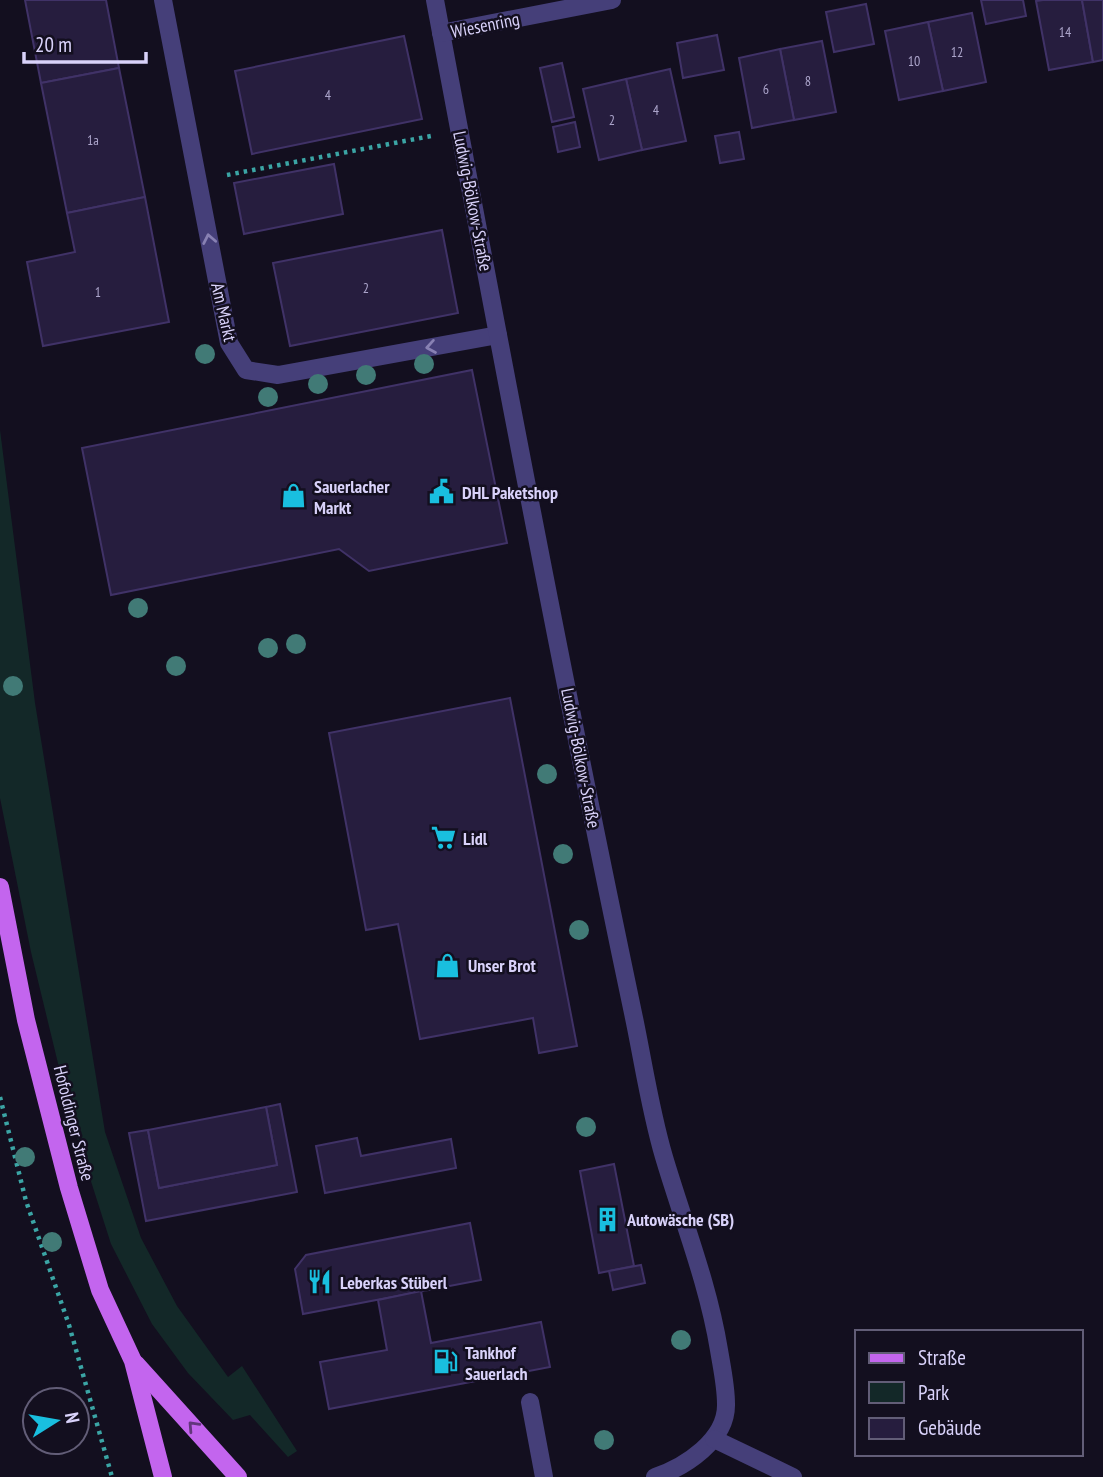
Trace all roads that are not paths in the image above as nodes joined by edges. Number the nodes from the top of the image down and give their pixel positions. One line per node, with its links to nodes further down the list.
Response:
1 (163, 0): 5 (street, Am Markt, one-way to 1)
2 (435, 0): 4 (street, Ludwig-Bölkow-Straße)
3 (612, 0): 4 (street, Wiesenring)
4 (441, 33): 5 (street, Ludwig-Bölkow-Straße)
5 (498, 335): 9 (street, Ludwig-Bölkow-Straße)
6 (0, 887): 7 (main road, Hofoldinger Straße)
7 (134, 1361): 10 (main road, Hofoldinger Straße); 11 (main road, Hofoldinger Straße, one-way to 7)
8 (530, 1402): 12 (street)
9 (714, 1439): 13 (street, Ludwig-Bölkow-Straße); 14 (street)
10 (163, 1477)
11 (238, 1477)
12 (544, 1477)
13 (655, 1477)
14 (793, 1477)

